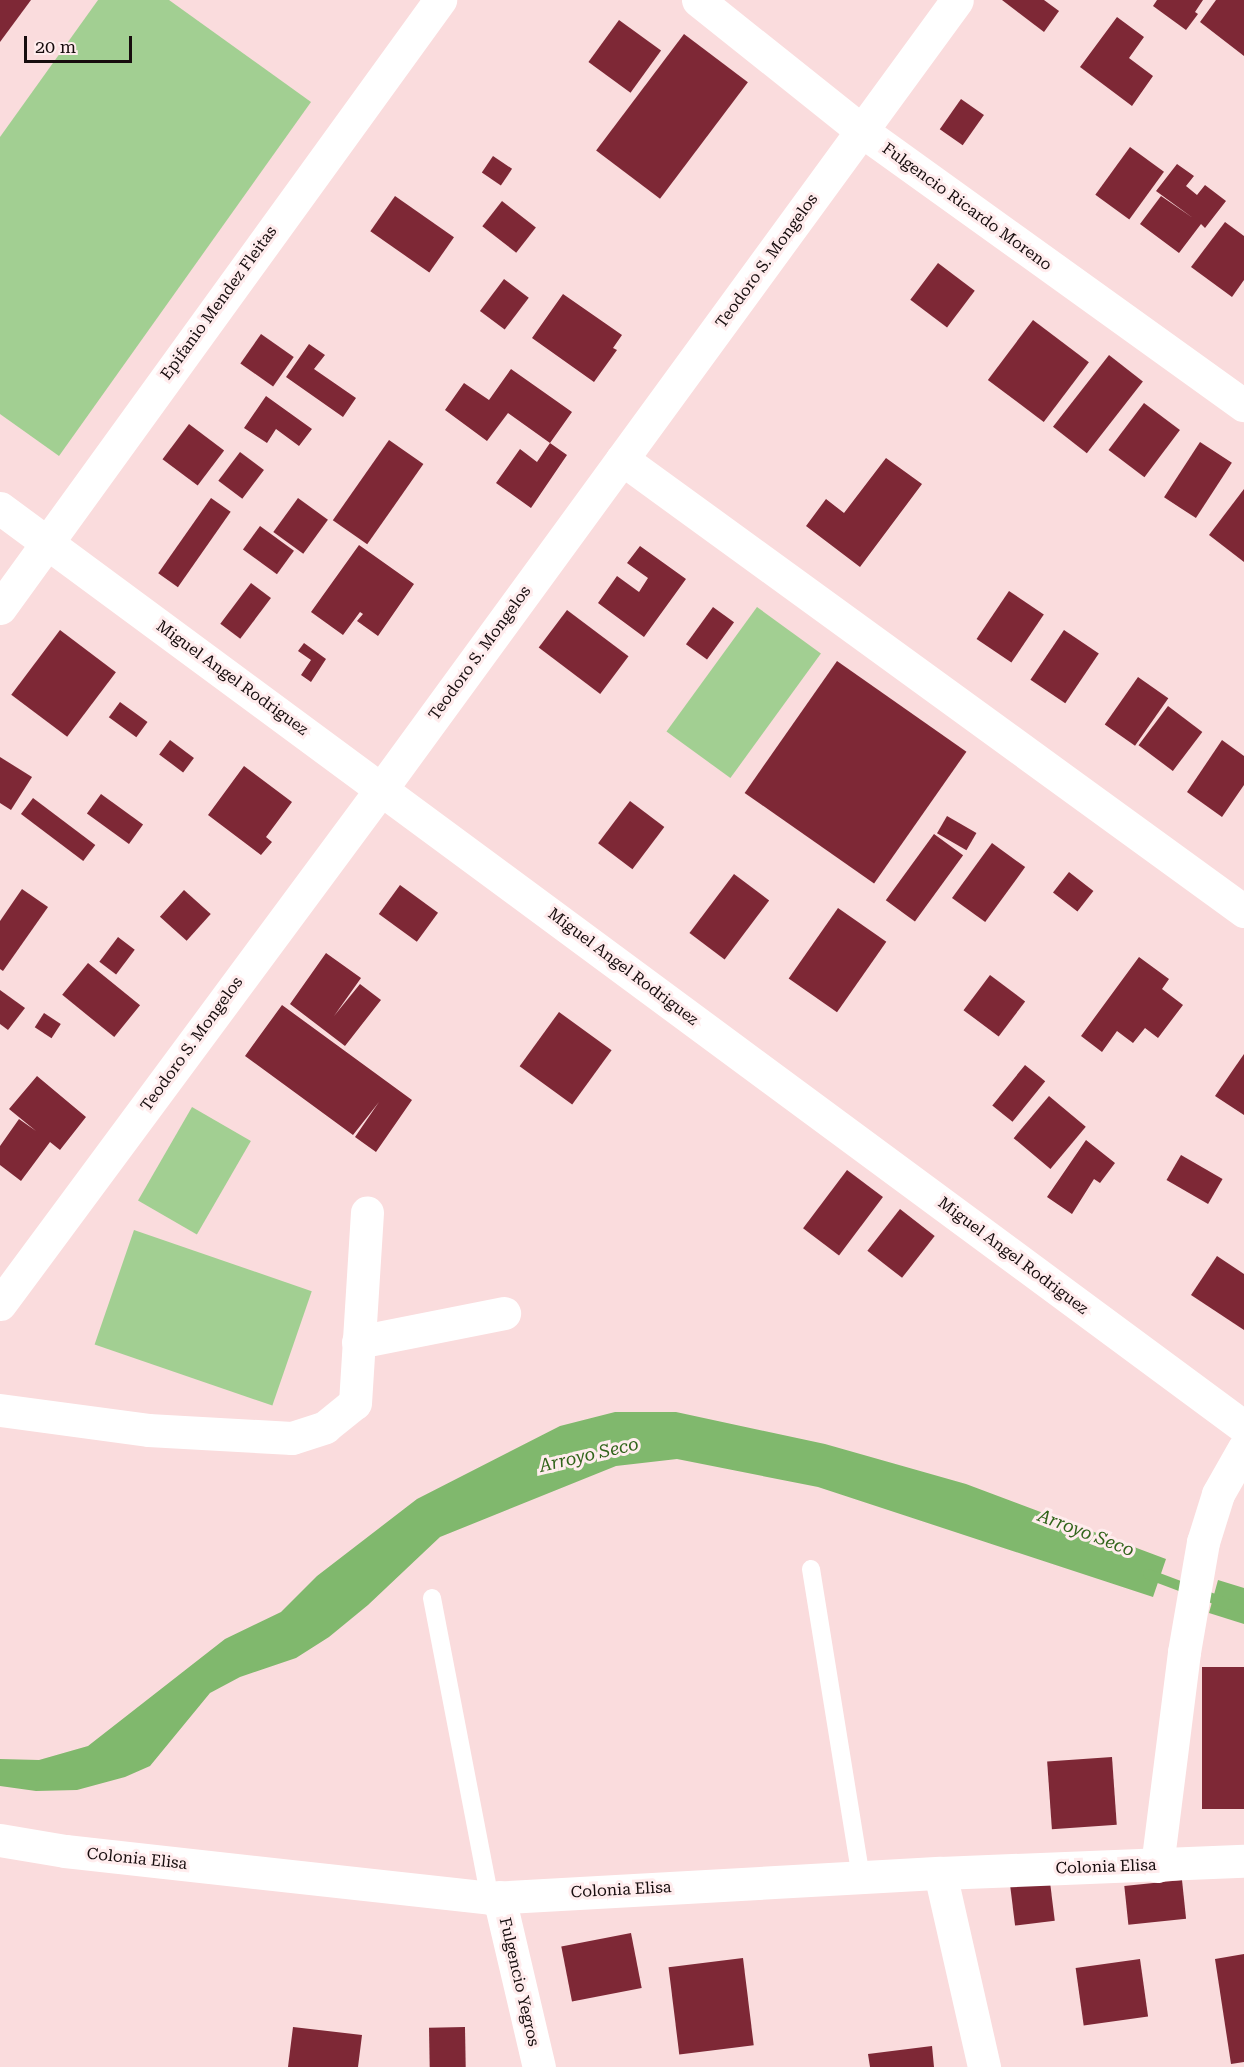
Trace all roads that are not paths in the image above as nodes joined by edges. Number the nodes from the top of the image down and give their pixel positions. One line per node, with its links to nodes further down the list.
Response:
1 (440, 0): 8 (street, Epifanio Mendez Fleitas)
2 (698, 0): 4 (street, Fulgencio Ricardo Moreno)
3 (957, 0): 4 (street, Teodoro S. Mongelos)
4 (862, 131): 5 (street, Fulgencio Ricardo Moreno); 6 (street, Teodoro S. Mongelos)
5 (1244, 405)
6 (622, 459): 10 (street, Teodoro S. Mongelos); 11 (street)
7 (0, 508): 8 (street, Miguel Angel Rodriguez)
8 (46, 541): 9 (street, Epifanio Mendez Fleitas); 10 (street, Miguel Angel Rodriguez)
9 (0, 608)
10 (381, 788): 13 (street, Teodoro S. Mongelos); 17 (street, Miguel Angel Rodriguez)
11 (1244, 911)
12 (367, 1212): 15 (street)
13 (0, 1304)
14 (504, 1313): 15 (street)
15 (358, 1342): 16 (street)
16 (0, 1410)
17 (1244, 1427)
18 (1244, 1448): 23 (street)
19 (811, 1569): 25 (lane)
20 (432, 1598): 26 (lane)
21 (0, 1840): 26 (street, Colonia Elisa)
22 (1244, 1860): 23 (street, Colonia Elisa)
23 (1157, 1866): 24 (street, Colonia Elisa)
24 (940, 1873): 25 (street, Colonia Elisa); 28 (street)
25 (861, 1878): 26 (street, Colonia Elisa)
26 (495, 1897): 27 (street, Fulgencio Yegros)
27 (539, 2067)
28 (984, 2067)

